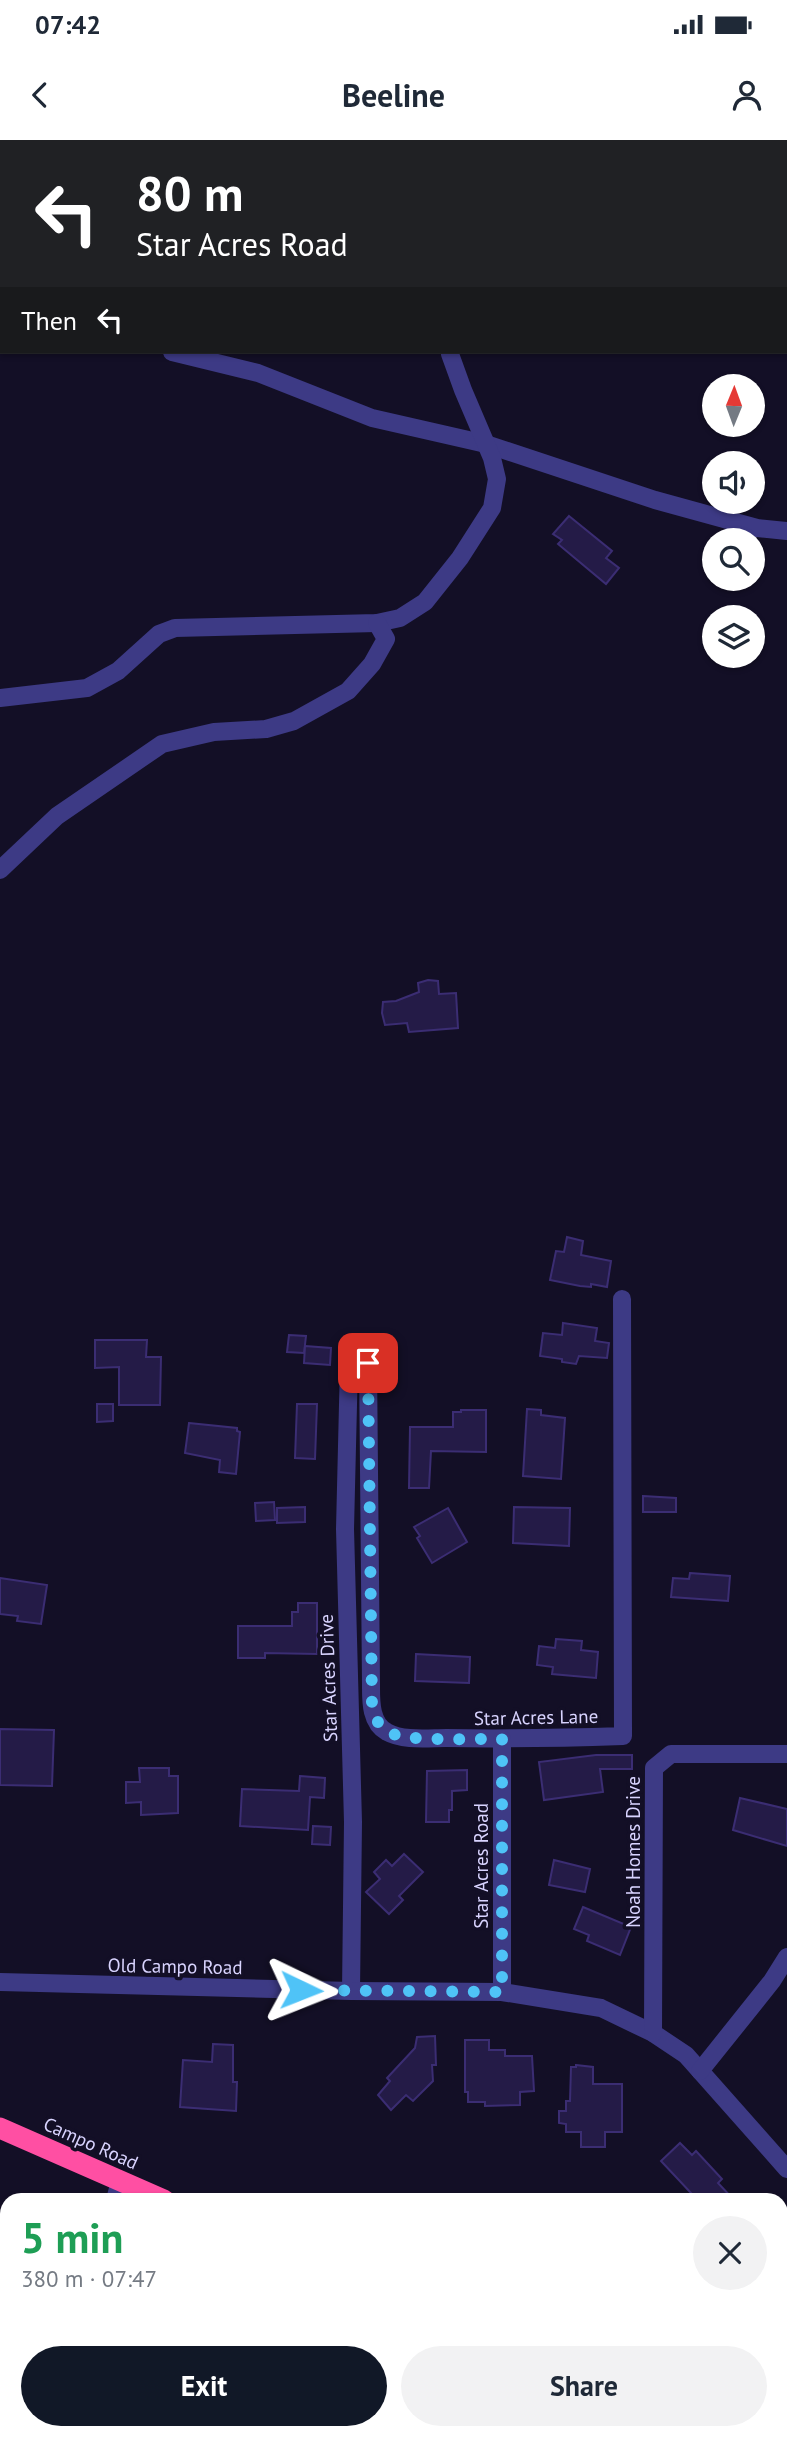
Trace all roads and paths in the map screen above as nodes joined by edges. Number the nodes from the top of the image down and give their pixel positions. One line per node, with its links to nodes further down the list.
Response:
1 (180, 354): 3 (street)
2 (450, 354): 3 (street)
3 (486, 444): 4 (street); 5 (street)
4 (787, 531)
5 (377, 623): 6 (street); 7 (street)
6 (0, 698)
7 (0, 870)
8 (622, 1299): 11 (street, Star Acres Lane)
9 (349, 1363): 15 (street, Star Acres Drive)
10 (368, 1363): 11 (street, Star Acres Lane)
11 (502, 1739): 16 (street, Star Acres Road)
12 (787, 1754): 17 (street, Noah Homes Drive)
13 (787, 1957): 18 (street)
14 (0, 1982): 15 (street, Old Campo Road)
15 (351, 1991): 16 (street, Old Campo Road)
16 (502, 1992): 17 (street, Old Campo Road)
17 (653, 2033): 18 (street, Old Campo Road)
18 (700, 2071): 20 (street, Old Campo Road)
19 (0, 2128): 21 (highway, Campo Road)
20 (787, 2169)
21 (118, 2190)

